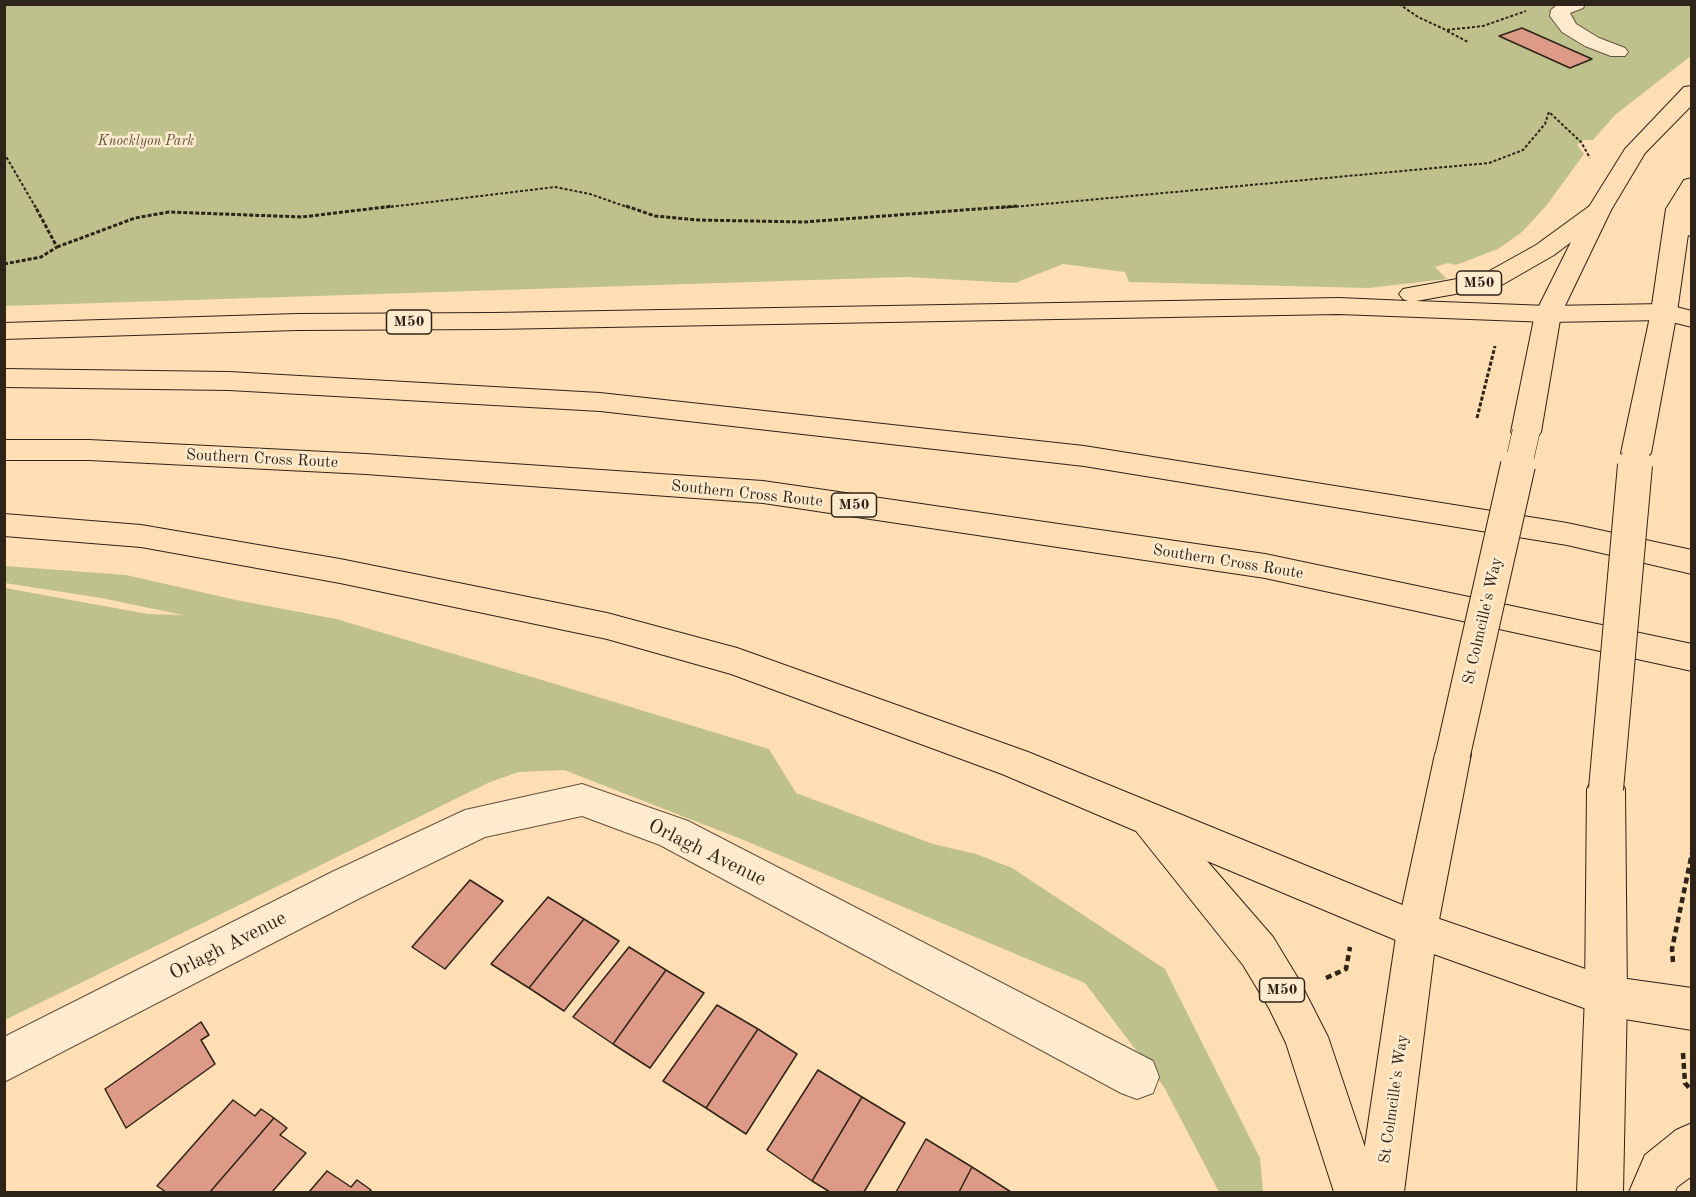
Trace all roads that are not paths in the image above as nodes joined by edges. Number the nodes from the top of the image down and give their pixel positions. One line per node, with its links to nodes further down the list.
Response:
1 (1576, 4): 2 (street)
2 (1617, 52)
3 (1692, 92): 6 (main road, St Colmcille's Way)
4 (1692, 185): 5 (main road)
5 (1678, 209): 7 (main road); 9 (main road)
6 (1599, 210): 8 (main road, M50); 10 (main road, St Colmcille's Way)
7 (1692, 229)
8 (1339, 306): 10 (main road, M50); 12 (main road, M50)
9 (1664, 312): 10 (main road, M50); 11 (main road, M50); 20 (main road, bridge)
10 (1548, 314): 19 (main road, St Colmcille's Way, bridge)
11 (1692, 319)
12 (4, 331)
13 (4, 378): 16 (main road)
14 (4, 450): 17 (main road, Southern Cross Route / M50)
15 (4, 525): 18 (main road, M50)
16 (1692, 562)
17 (1692, 658)
18 (1149, 820): 19 (main road, M50); 25 (main road, M50)
19 (1417, 930): 20 (main road, M50); 26 (main road, St Colmcille's Way)
20 (1606, 996): 21 (main road, M50); 27 (main road)
21 (1687, 1028)
22 (4, 1060): 23 (street, Orlagh Avenue)
23 (1137, 1077)
24 (1692, 1146): 28 (main road)
25 (1357, 1192)
26 (1381, 1192)
27 (1600, 1192)
28 (1652, 1192)

